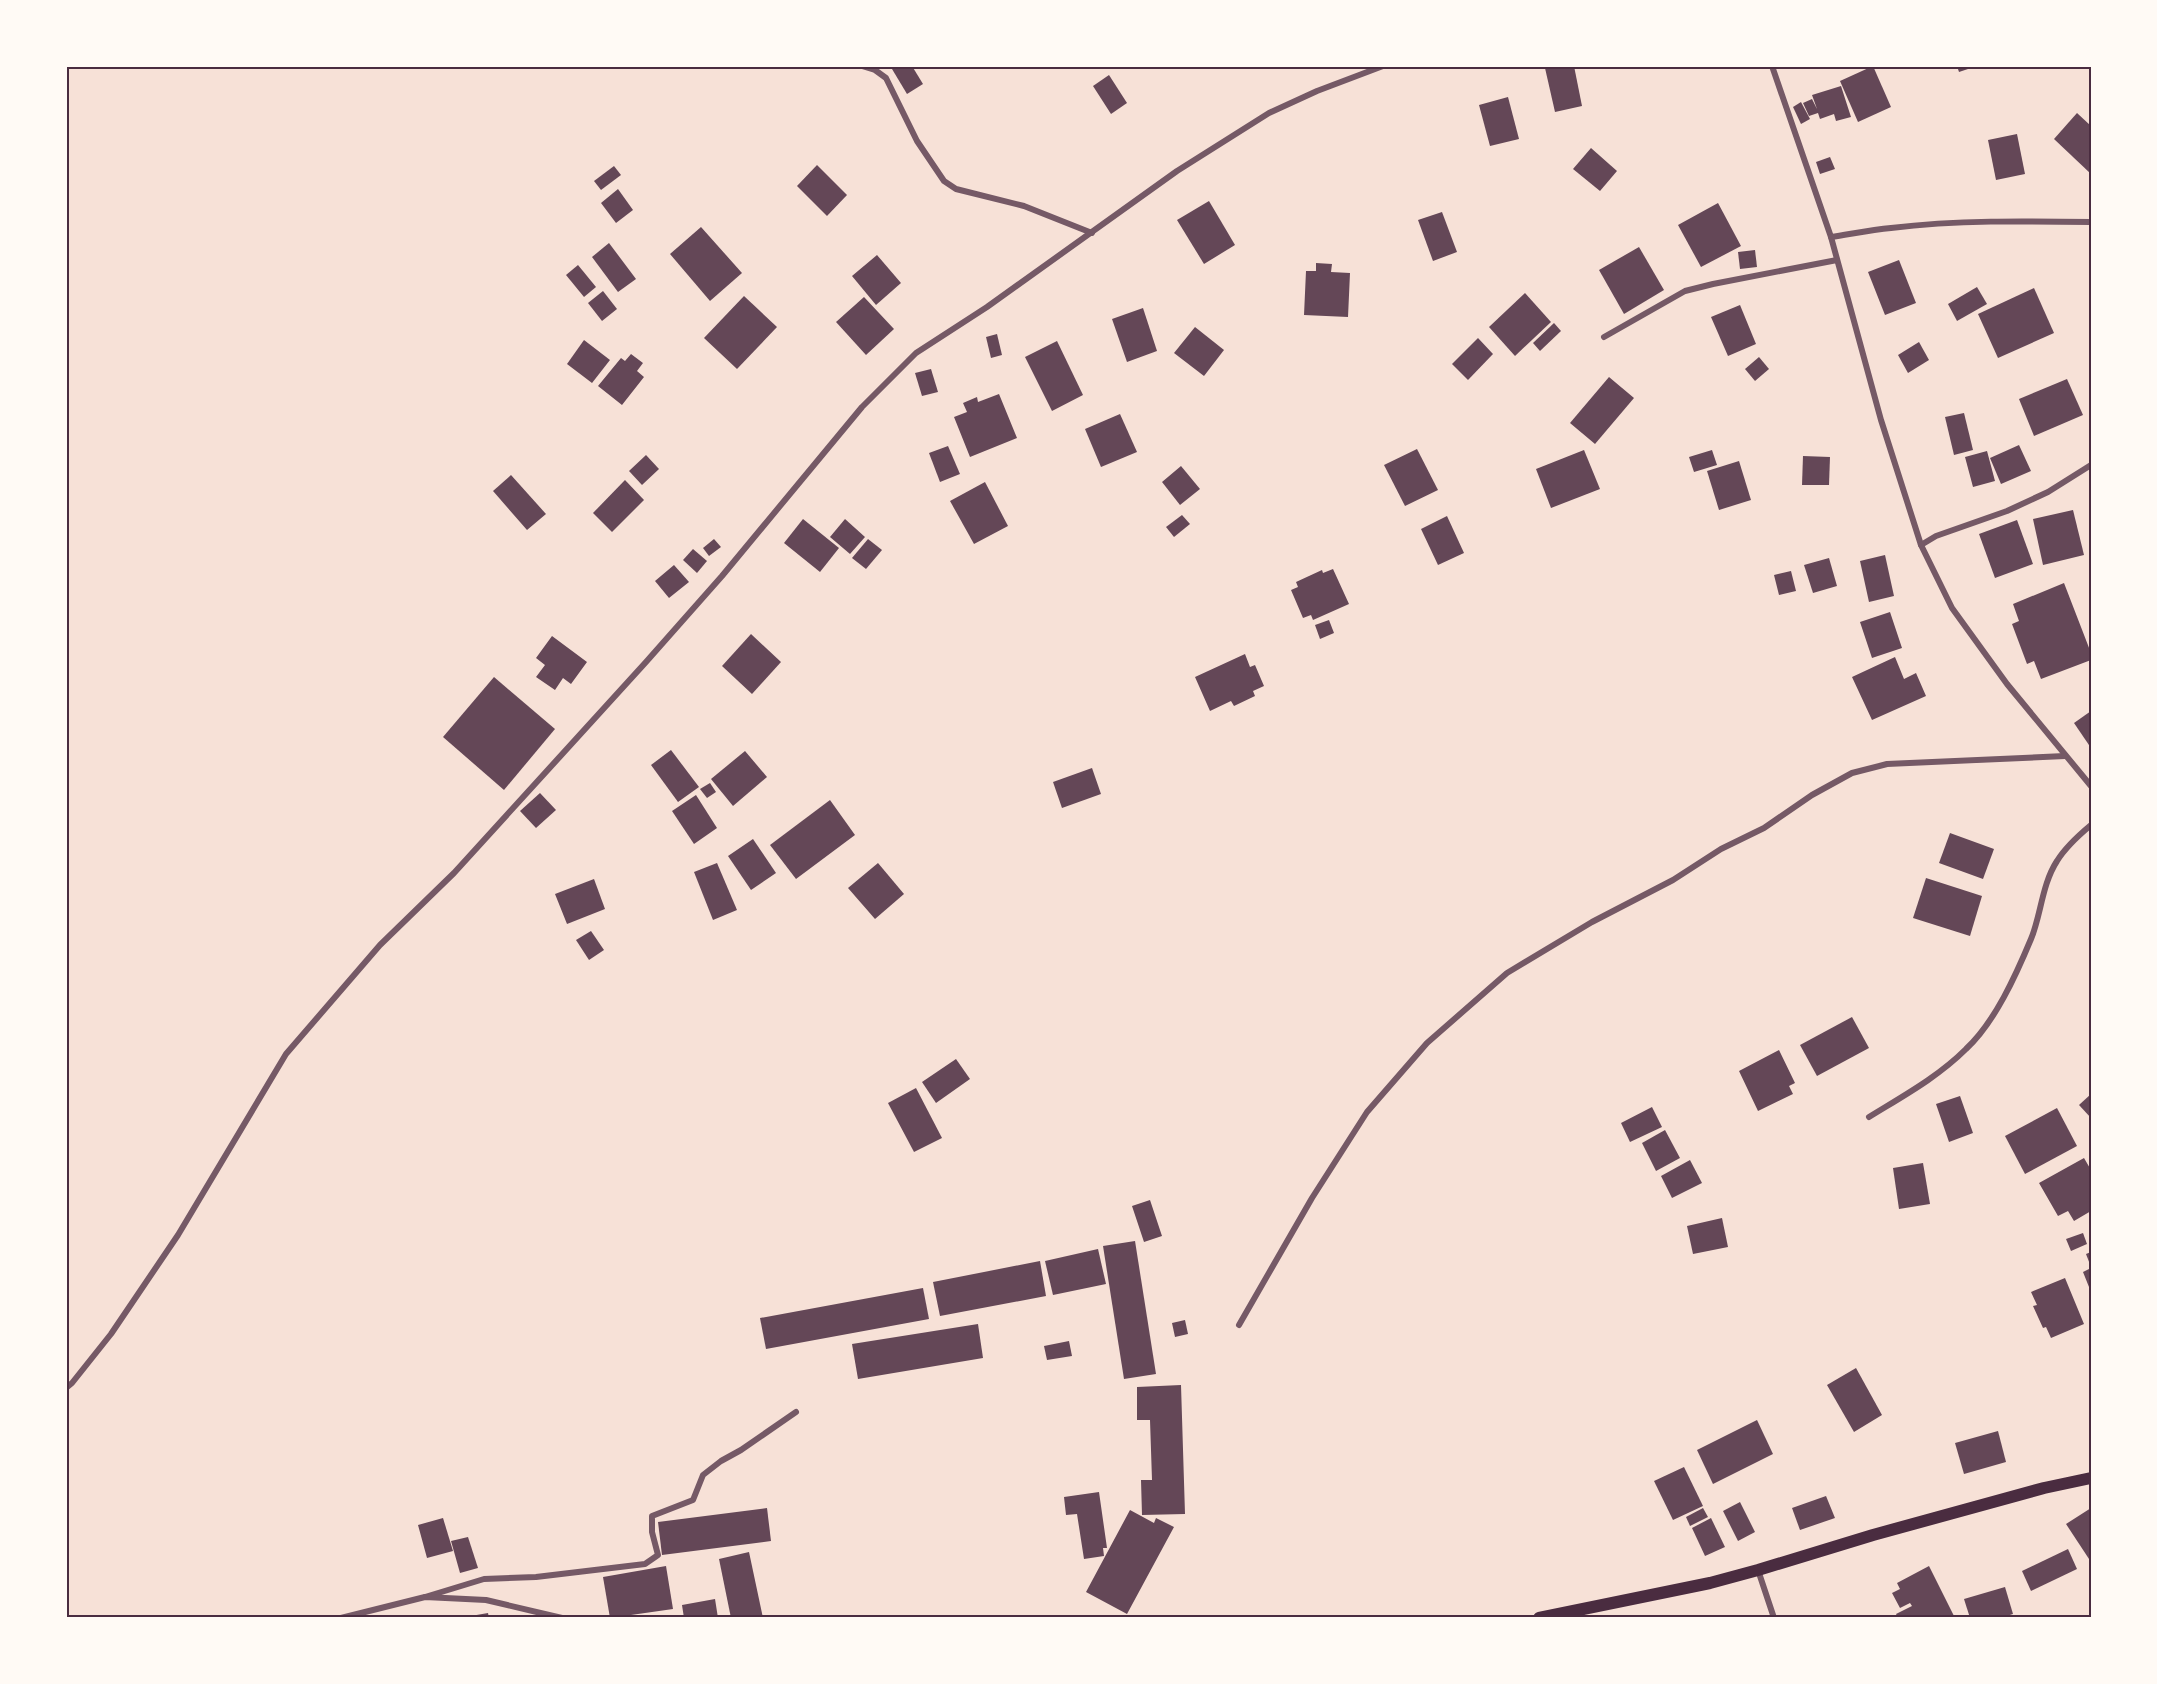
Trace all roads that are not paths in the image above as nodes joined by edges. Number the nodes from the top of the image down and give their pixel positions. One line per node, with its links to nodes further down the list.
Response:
1 (862, 66): 5 (street)
2 (1383, 66): 5 (street)
3 (1772, 66): 6 (street)
4 (2091, 222): 6 (street)
5 (1092, 233): 16 (street)
6 (1831, 237): 7 (street)
7 (1837, 260): 8 (street); 10 (street)
8 (1604, 337)
9 (2091, 465): 10 (street)
10 (1921, 545): 11 (street)
11 (2065, 756): 12 (street); 15 (street)
12 (2091, 786)
13 (2091, 825): 14 (street)
14 (1869, 1117)
15 (1239, 1325)
16 (66, 1388)
17 (796, 1412): 20 (street)
18 (2091, 1478): 19 (main road)
19 (1758, 1570): 23 (main road); 24 (street)
20 (425, 1597): 21 (street); 22 (street)
21 (341, 1618)
22 (562, 1618)
23 (1539, 1618)
24 (1774, 1618)

